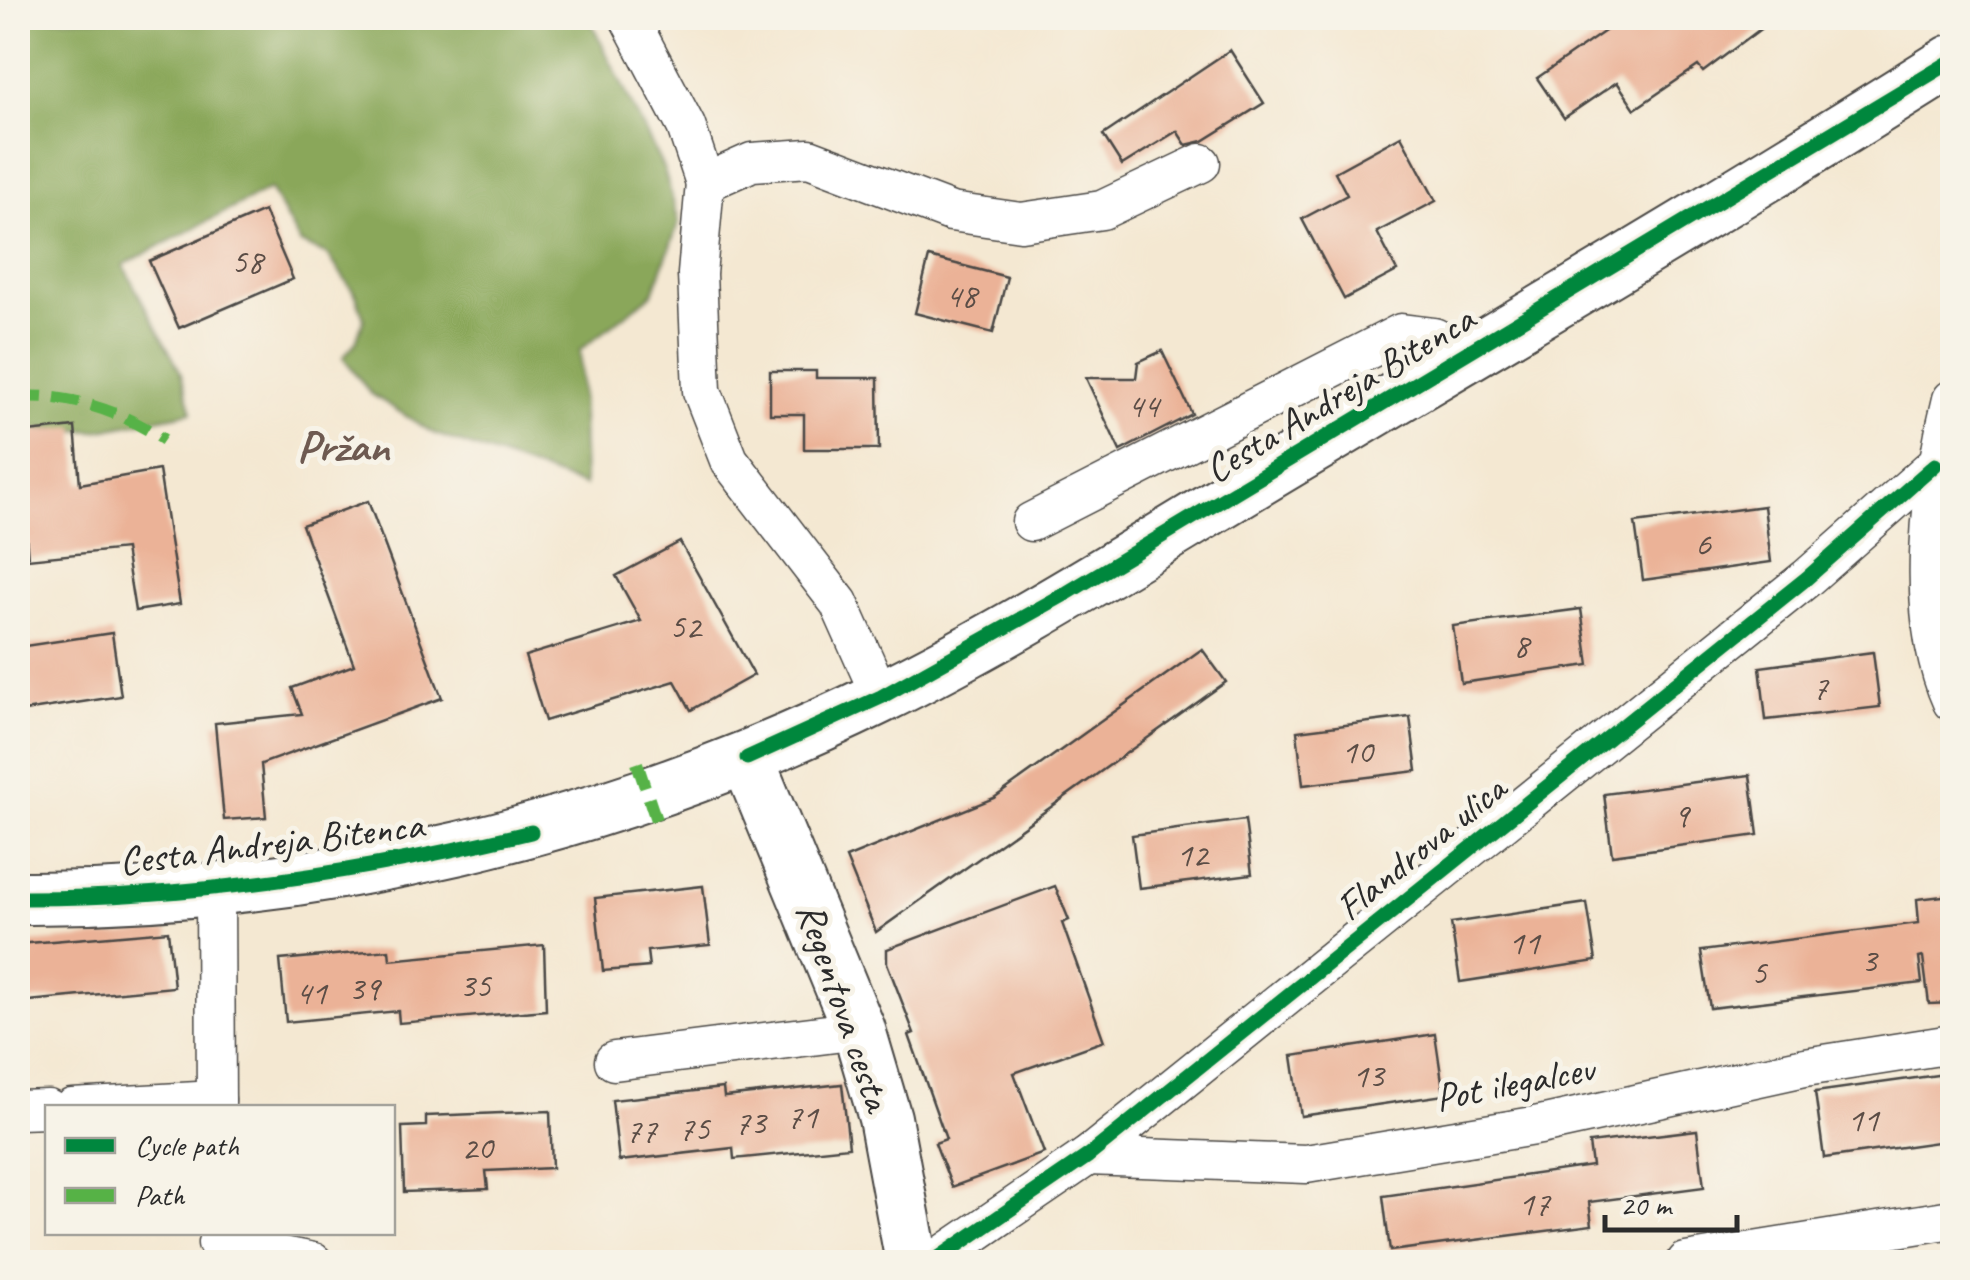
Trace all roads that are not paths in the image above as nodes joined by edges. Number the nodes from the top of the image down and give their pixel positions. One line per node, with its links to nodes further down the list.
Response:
1 (629, 18): 4 (street)
2 (1952, 62): 5 (street, Cesta Andreja Bitenca)
3 (1201, 164): 4 (street)
4 (705, 184): 9 (street)
5 (1468, 355): 8 (street, Cesta Andreja Bitenca); 9 (street, Cesta Andreja Bitenca)
6 (1952, 399): 7 (street)
7 (1935, 465): 10 (street); 21 (street, Flandrova ulica)
8 (1030, 522)
9 (881, 697): 11 (street, Cesta Andreja Bitenca)
10 (1952, 702)
11 (747, 758): 12 (street, Cesta Andreja Bitenca); 14 (street, Regentova cesta)
12 (215, 889): 13 (street, Cesta Andreja Bitenca); 17 (street)
13 (18, 898)
14 (859, 1030): 16 (street); 25 (street, Regentova cesta)
15 (1952, 1044): 21 (street, Pot ilegalcev)
16 (614, 1061)
17 (216, 1104): 18 (street)
18 (180, 1105)
19 (45, 1109): 20 (street)
20 (18, 1110)
21 (1088, 1156): 26 (street, Flandrova ulica)
22 (1952, 1219): 27 (street)
23 (217, 1246): 24 (street)
24 (313, 1262)
25 (912, 1262)
26 (933, 1262)
27 (1686, 1262)

